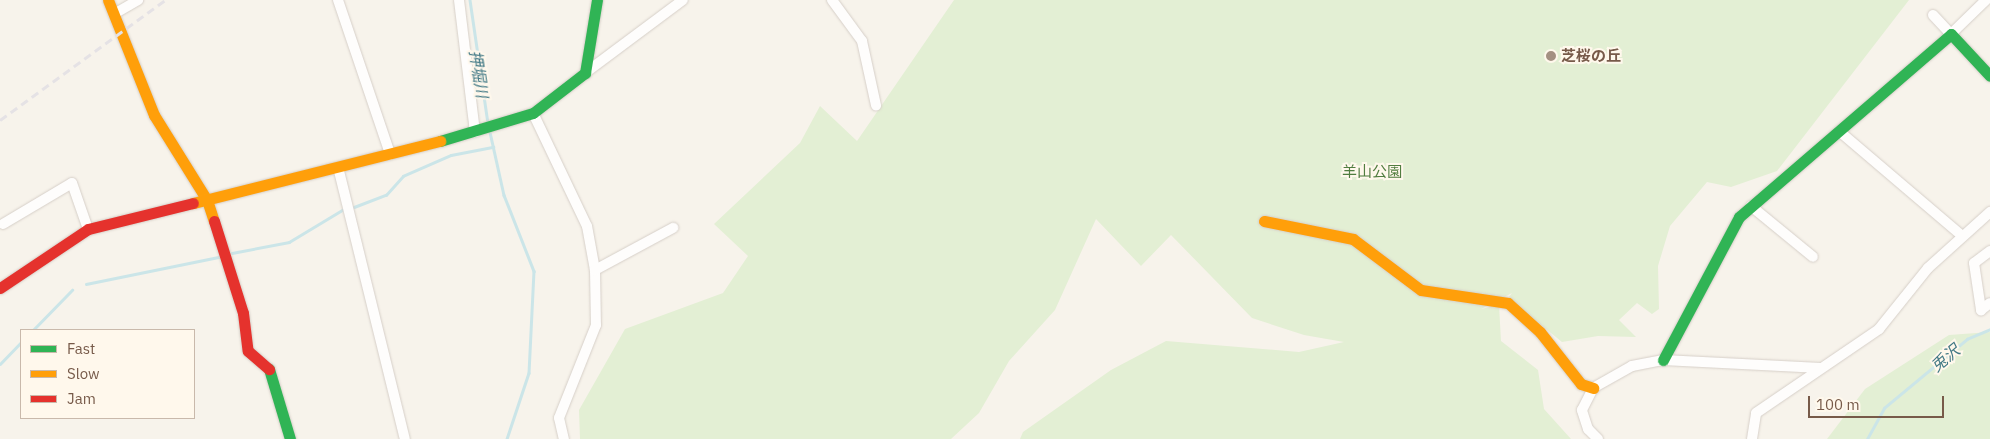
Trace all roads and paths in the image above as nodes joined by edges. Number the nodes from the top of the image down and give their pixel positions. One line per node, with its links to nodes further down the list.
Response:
1 (108, 0): 9 (street)
2 (138, 0): 9 (street)
3 (338, 0): 18 (street)
4 (459, 0): 17 (street)
5 (597, 0): 12 (street)
6 (682, 0): 12 (street)
7 (832, 0): 14 (street)
8 (1986, 0): 11 (street)
9 (114, 14): 20 (street)
10 (1933, 15): 11 (street)
11 (1951, 34): 13 (street); 16 (street)
12 (585, 73): 15 (street)
13 (1990, 76)
14 (876, 105)
15 (533, 113): 17 (street); 30 (street)
16 (1840, 131): 21 (street); 27 (street)
17 (475, 132): 18 (street)
18 (390, 154): 19 (street)
19 (338, 167): 20 (street); 37 (street)
20 (206, 200): 26 (street); 36 (street)
21 (1751, 206): 29 (street); 33 (street)
22 (1990, 212): 27 (street)
23 (1264, 221): 35 (street)
24 (3, 224): 26 (street)
25 (673, 228): 30 (street)
26 (88, 229): 31 (street)
27 (1961, 235): 34 (street)
28 (1990, 251): 32 (street)
29 (1813, 257)
30 (595, 270): 38 (street)
31 (0, 288)
32 (1990, 303)
33 (1663, 360): 34 (street); 35 (street)
34 (1821, 368): 40 (street)
35 (1593, 388): 39 (street)
36 (290, 439)
37 (405, 439)
38 (564, 439)
39 (1598, 439)
40 (1752, 439)

